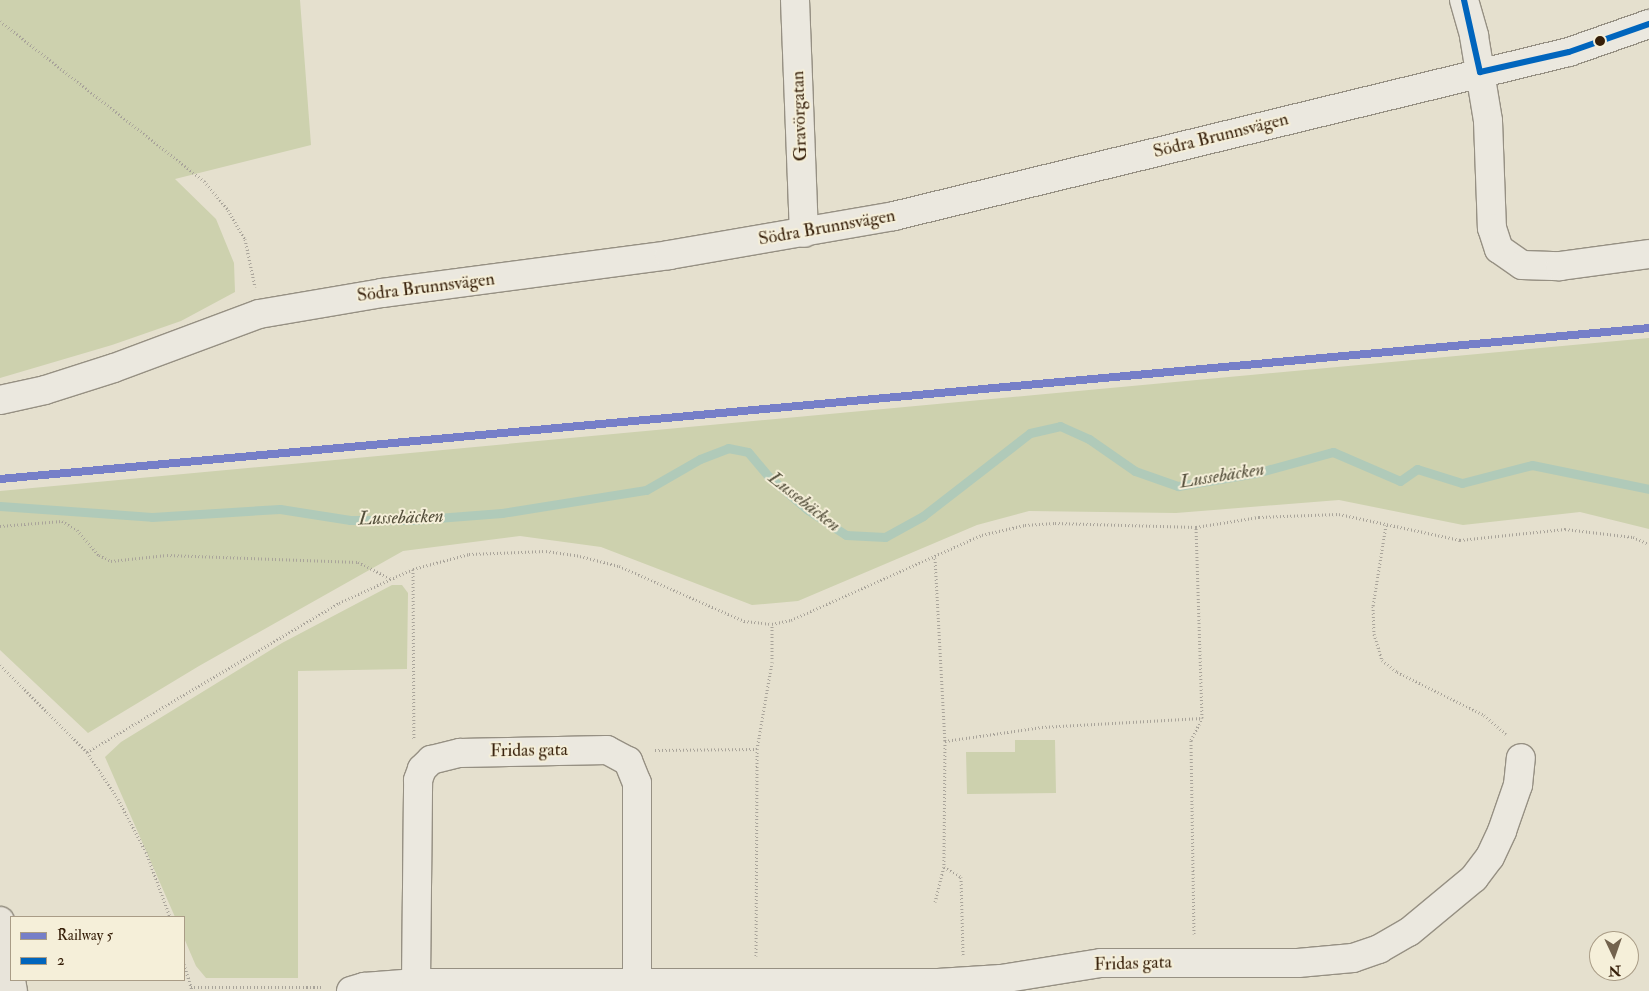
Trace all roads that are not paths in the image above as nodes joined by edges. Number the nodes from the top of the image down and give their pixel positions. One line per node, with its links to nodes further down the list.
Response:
1 (795, 0): 5 (street, Gravörgatan)
2 (1464, 0): 4 (street)
3 (1649, 24): 4 (street, Södra Brunnsvägen)
4 (1480, 72): 5 (street, Södra Brunnsvägen); 6 (street)
5 (804, 233): 7 (street, Södra Brunnsvägen)
6 (1649, 254)
7 (0, 400)
8 (1521, 758): 12 (street, Fridas gata)
9 (0, 921): 10 (main road)
10 (10, 975)
11 (416, 983): 12 (street, Fridas gata); 12 (street, Fridas gata); 13 (street, Fridas gata)
12 (637, 983)
13 (357, 989)

